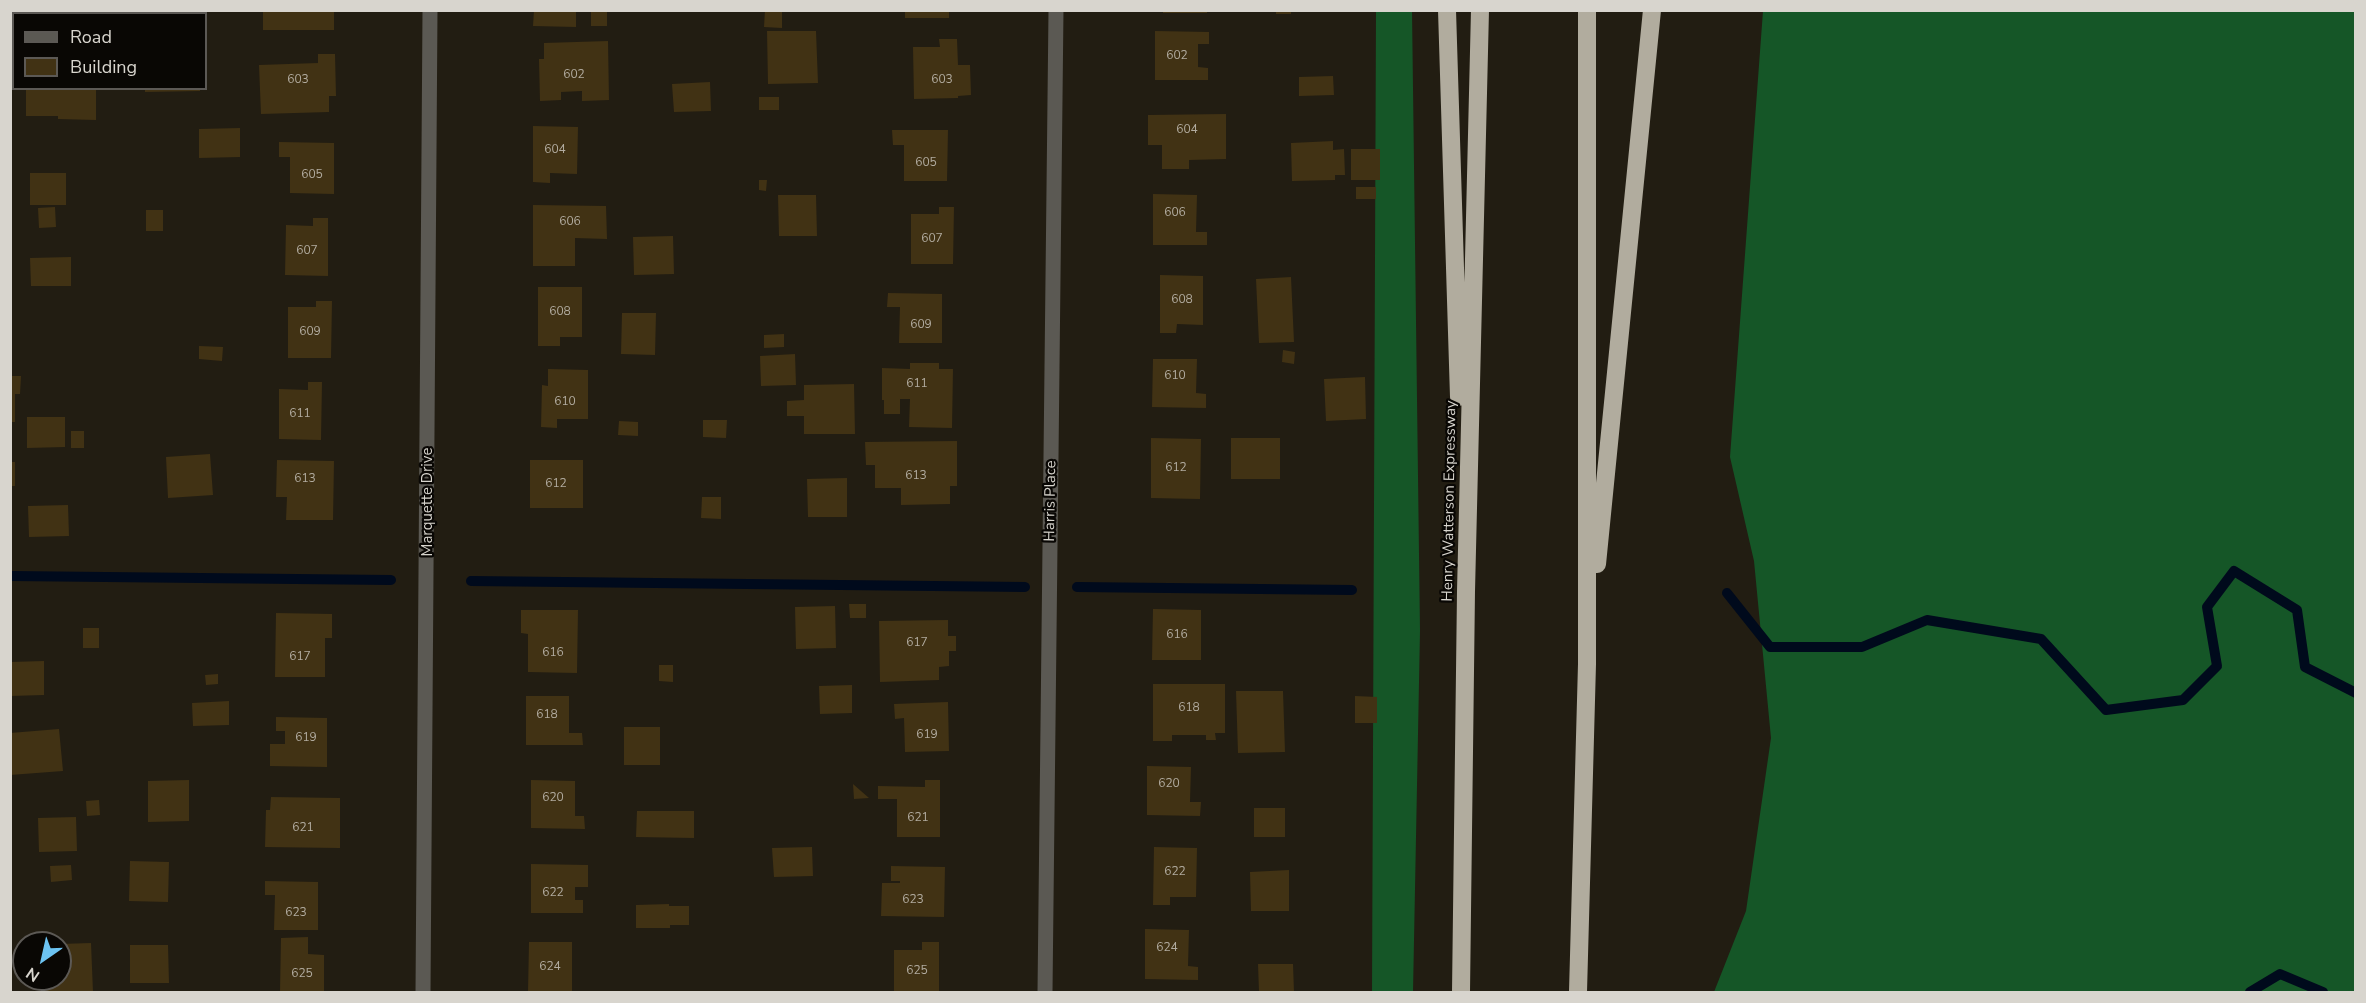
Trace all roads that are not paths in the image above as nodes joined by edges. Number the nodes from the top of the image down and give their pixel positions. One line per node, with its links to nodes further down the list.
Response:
1 (430, 10): 9 (street, Marquette Drive)
2 (1056, 10): 10 (street, Harris Place)
3 (1447, 10): 7 (highway)
4 (1480, 10): 7 (highway, Henry Watterson Expressway)
5 (1587, 10): 8 (highway)
6 (1653, 10): 8 (highway)
7 (1466, 591): 11 (highway, Henry Watterson Expressway)
8 (1587, 664): 12 (highway)
9 (423, 993)
10 (1045, 993)
11 (1461, 993)
12 (1578, 993)

